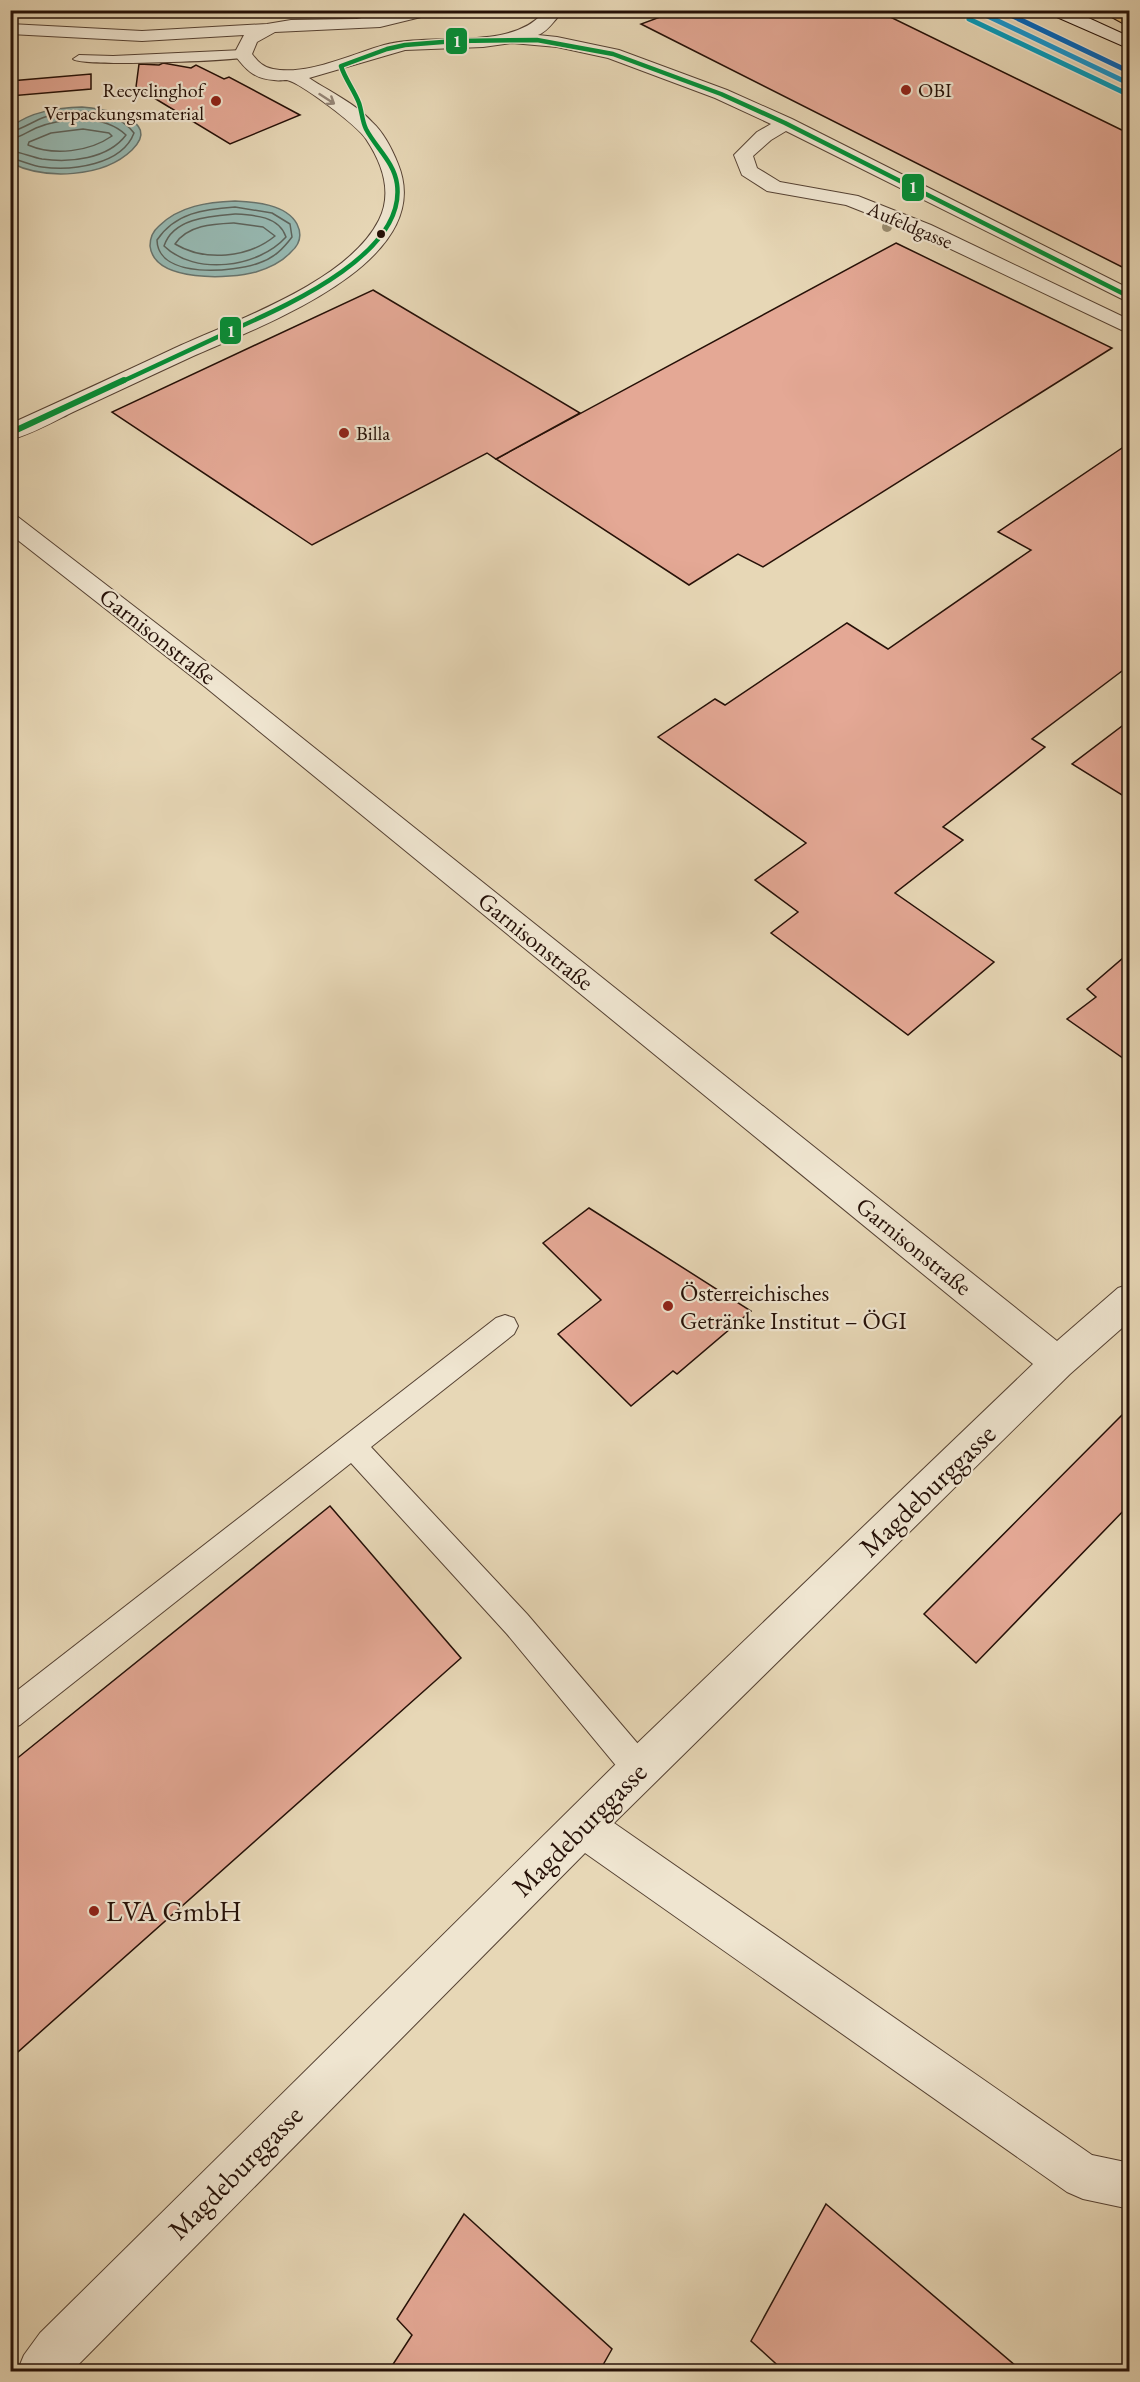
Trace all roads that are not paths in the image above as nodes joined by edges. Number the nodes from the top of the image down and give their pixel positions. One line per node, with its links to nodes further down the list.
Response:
1 (427, 10): 8 (street)
2 (1056, 10): 12 (street)
3 (1107, 10): 5 (main road)
4 (547, 14): 6 (street); 11 (street)
5 (1130, 22)
6 (569, 25)
7 (10, 29): 10 (street)
8 (267, 29): 10 (street); 13 (street)
9 (589, 32): 17 (street, Aufeldgasse)
10 (142, 36): 13 (street)
11 (515, 39): 15 (street, Aufeldgasse); 17 (street, Aufeldgasse)
12 (1130, 44)
13 (243, 54): 14 (lane); 16 (street)
14 (79, 59)
15 (341, 66): 16 (street, Aufeldgasse); 18 (street)
16 (293, 75): 18 (street, one-way to 18)
17 (721, 94): 19 (street, Aufeldgasse)
18 (362, 122): 22 (street)
19 (785, 123): 20 (street, Aufeldgasse); 21 (street, Aufeldgasse)
20 (1130, 297)
21 (1130, 328)
22 (10, 433)
23 (10, 522): 26 (street, Garnisonstraße)
24 (1130, 1299): 26 (street, Magdeburggasse)
25 (505, 1326): 27 (lane)
26 (1058, 1363): 29 (street, Magdeburggasse)
27 (352, 1446): 28 (lane); 29 (lane)
28 (10, 1715)
29 (639, 1769): 30 (street, Magdeburggasse)
30 (582, 1826): 31 (street); 32 (street, Magdeburggasse)
31 (1130, 2186)
32 (41, 2372)

